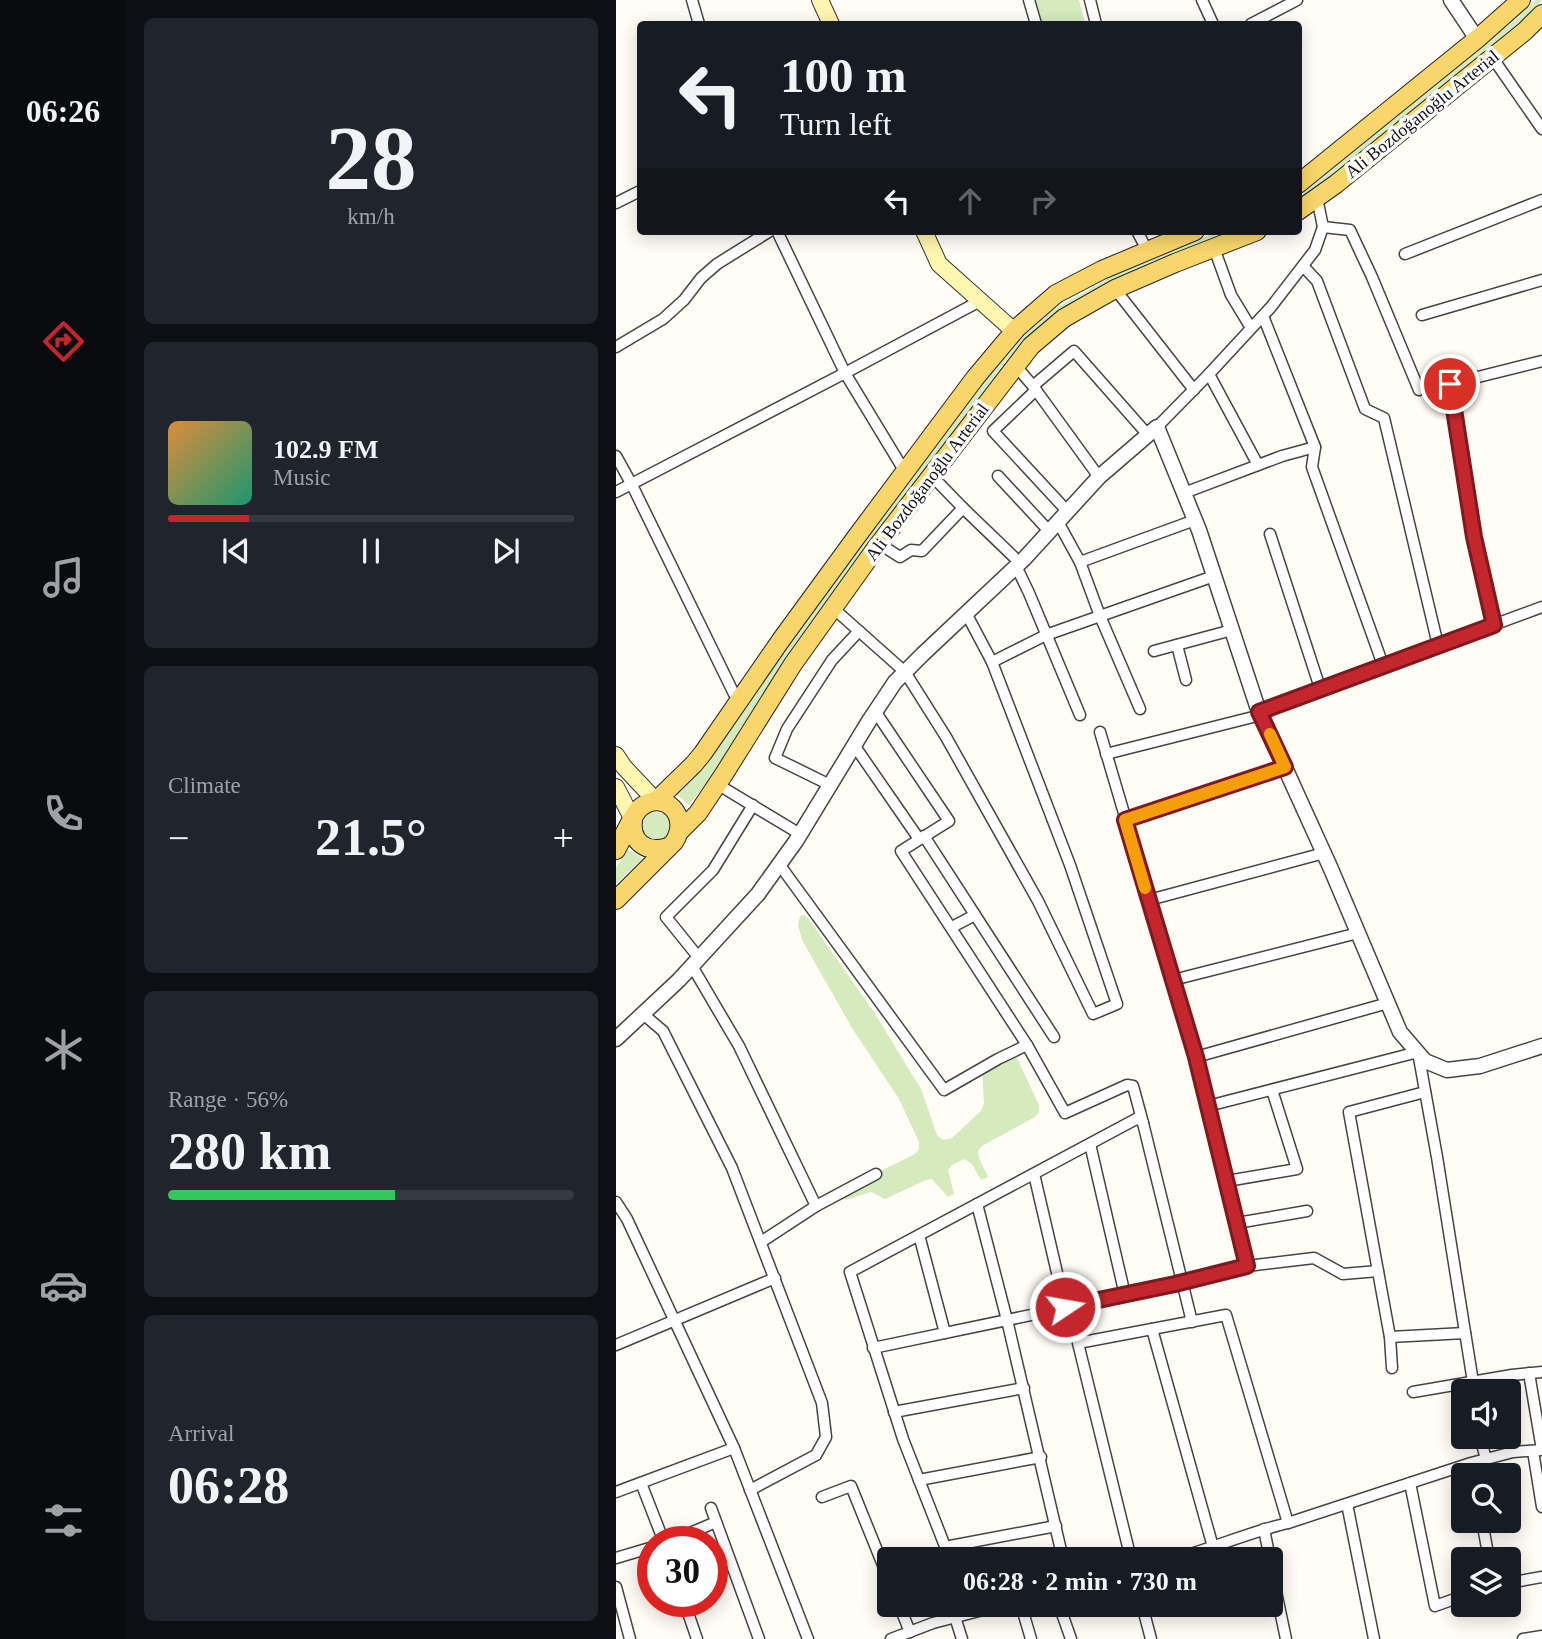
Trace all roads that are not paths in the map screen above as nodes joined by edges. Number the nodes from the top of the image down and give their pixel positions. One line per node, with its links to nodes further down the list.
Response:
1 (692, 0): 10 (street)
2 (820, 0): 11 (main road)
3 (1029, 0): 12 (street)
4 (1090, 0): 13 (street)
5 (1202, 0): 14 (street)
6 (1297, 0): 15 (street)
7 (1451, 0): 16 (street)
8 (1521, 0): 16 (main road, Ali Bozdoğanoğlu Arterial)
9 (1542, 14): 17 (main road, Ali Bozdoğanoğlu Arterial)
10 (698, 21)
11 (830, 21)
12 (1034, 21)
13 (1095, 21)
14 (1212, 21)
15 (1257, 21)
16 (1477, 39): 19 (main road, Ali Bozdoğanoğlu Arterial)
17 (1492, 57): 18 (street); 21 (main road, Ali Bozdoğanoğlu Arterial)
18 (1542, 129)
19 (1302, 181)
20 (637, 192): 23 (street)
21 (1317, 198): 24 (main road, Ali Bozdoğanoğlu Arterial); 25 (street)
22 (1542, 200): 34 (street)
23 (616, 203)
24 (1302, 208)
25 (1323, 227): 35 (street); 50 (street)
26 (764, 235): 43 (street)
27 (779, 235): 46 (street)
28 (925, 235): 38 (main road)
29 (1139, 235): 33 (street)
30 (1185, 235): 33 (main road, Ali Bozdoğanoğlu Arterial)
31 (1247, 235): 32 (main road, Ali Bozdoğanoğlu Arterial)
32 (1214, 248): 37 (main road, Ali Bozdoğanoğlu Arterial); 41 (street)
33 (1147, 250): 42 (main road, Ali Bozdoğanoğlu Arterial)
34 (1405, 254)
35 (1303, 266): 40 (street); 79 (street)
36 (1542, 280): 39 (street)
37 (1115, 289): 45 (main road, Ali Bozdoğanoğlu Arterial); 49 (street)
38 (980, 301): 42 (main road); 46 (street)
39 (1422, 315)
40 (1263, 316): 41 (street); 52 (street)
41 (1251, 328): 47 (street)
42 (1014, 331): 55 (main road, Ali Bozdoğanoğlu Arterial)
43 (616, 348)
44 (1542, 361): 74 (street)
45 (1015, 365): 48 (street); 56 (main road, Ali Bozdoğanoğlu Arterial)
46 (845, 373): 55 (street); 59 (street)
47 (1209, 374): 49 (street); 54 (street)
48 (1034, 388): 51 (street); 58 (street); 64 (street)
49 (1194, 390): 51 (street)
50 (1419, 390)
51 (1152, 431): 58 (street); 61 (street)
52 (1315, 447): 54 (street); 82 (street)
53 (616, 456): 59 (street)
54 (1258, 465): 61 (street)
55 (905, 472): 86 (main road, Ali Bozdoğanoğlu Arterial)
56 (932, 475): 62 (street); 71 (main road, Ali Bozdoğanoğlu Arterial)
57 (998, 476): 64 (street)
58 (1099, 477): 64 (street)
59 (632, 485): 60 (street); 86 (street)
60 (616, 492)
61 (1184, 493): 63 (street)
62 (963, 508): 66 (street); 68 (street)
63 (1195, 520): 67 (street); 69 (street)
64 (1058, 521): 67 (street); 68 (street)
65 (1270, 534): 85 (street)
66 (889, 550)
67 (1080, 562): 73 (street)
68 (1018, 564): 72 (street); 77 (street)
69 (1214, 576): 73 (street); 75 (street)
70 (1542, 607): 74 (street)
71 (833, 608): 76 (street); 96 (main road, Ali Bozdoğanoğlu Arterial)
72 (966, 613): 81 (street); 83 (street)
73 (1100, 616): 77 (street); 87 (street)
74 (1494, 625): 79 (street)
75 (1232, 630): 78 (street); 89 (street)
76 (859, 631): 83 (street); 97 (street)
77 (1046, 635): 81 (street); 90 (street)
78 (1177, 645): 80 (street); 84 (street)
79 (1438, 645): 82 (street)
80 (1154, 651)
81 (992, 663): 83 (street)
82 (1382, 665): 85 (street)
83 (905, 672): 88 (street)
84 (1186, 680)
85 (1320, 688): 89 (street)
86 (738, 702): 99 (main road, Ali Bozdoğanoğlu Arterial)
87 (1139, 709)
88 (875, 711): 92 (street); 105 (street)
89 (1260, 713): 93 (street); 95 (street)
90 (1080, 715)
91 (1100, 732): 93 (street)
92 (854, 746): 97 (street); 105 (street)
93 (1106, 754): 102 (street)
94 (616, 755): 99 (main road)
95 (1285, 767): 102 (street); 108 (street)
96 (717, 785): 100 (street); 103 (main road, Ali Bozdoğanoğlu Arterial)
97 (830, 785): 104 (street)
98 (616, 787): 101 (main road)
99 (656, 801): 101 (main road); 103 (main road)
100 (753, 805): 104 (street); 115 (street)
101 (633, 820): 106 (main road); 107 (main road)
102 (1125, 820): 111 (street)
103 (680, 831): 106 (main road)
104 (800, 834): 109 (street)
105 (922, 838): 112 (street); 113 (street)
106 (668, 847): 110 (main road)
107 (616, 850)
108 (1324, 853): 111 (street); 114 (street)
109 (779, 864): 115 (street); 121 (street)
110 (616, 900)
111 (1149, 900): 116 (street)
112 (975, 915): 113 (street); 119 (street)
113 (952, 927): 121 (street)
114 (1358, 933): 116 (street); 117 (street)
115 (695, 962): 118 (street); 135 (street)
116 (1173, 981): 124 (street)
117 (1388, 1003): 123 (street); 124 (street)
118 (643, 1014): 120 (street); 139 (street)
119 (1054, 1037)
120 (616, 1038)
121 (1027, 1045): 128 (street)
122 (1542, 1046): 123 (street)
123 (1418, 1052): 125 (street); 126 (street)
124 (1196, 1057): 127 (street)
125 (1272, 1090): 127 (street); 132 (street)
126 (1425, 1092): 141 (street); 151 (street)
127 (1208, 1106): 132 (street)
128 (1143, 1123): 129 (street); 143 (street)
129 (1090, 1144): 131 (street); 144 (street)
130 (876, 1174): 135 (street)
131 (1034, 1174): 134 (street); 145 (street)
132 (1227, 1181): 137 (street)
133 (616, 1202): 147 (street)
134 (977, 1204): 138 (street); 146 (street)
135 (816, 1206): 139 (street)
136 (1307, 1211): 137 (street)
137 (1237, 1223): 140 (street)
138 (919, 1235): 150 (street); 154 (street)
139 (761, 1242): 142 (street)
140 (1247, 1266): 141 (street); 143 (street)
141 (1378, 1271): 152 (street)
142 (775, 1278): 147 (street); 174 (street)
143 (1183, 1282): 144 (street); 148 (street)
144 (1125, 1295): 145 (street)
145 (1065, 1307): 146 (street)
146 (1007, 1320): 150 (street); 161 (street)
147 (674, 1321): 153 (street); 164 (street)
148 (1192, 1322): 149 (street); 181 (street)
149 (1152, 1329): 188 (street); 189 (street)
150 (945, 1333): 154 (street)
151 (1465, 1333): 152 (street); 158 (street)
152 (1390, 1337): 155 (street)
153 (616, 1345)
154 (873, 1348): 163 (street)
155 (1392, 1368)
156 (1542, 1372): 157 (street)
157 (1529, 1373): 159 (street); 166 (street)
158 (1468, 1379)
159 (1498, 1379)
160 (1451, 1387): 162 (street)
161 (1024, 1388): 163 (street); 167 (street)
162 (1413, 1392)
163 (894, 1412): 171 (street)
164 (734, 1448): 172 (street); 174 (street)
165 (1483, 1449): 168 (street)
166 (1533, 1451): 168 (street); 178 (street)
167 (1041, 1457): 171 (street); 184 (street)
168 (1486, 1459): 169 (street)
169 (1471, 1463)
170 (1451, 1470): 173 (street)
171 (919, 1480): 186 (street)
172 (641, 1483): 175 (street); 182 (street)
173 (1410, 1483): 177 (street); 197 (street)
174 (750, 1490): 210 (street)
175 (616, 1492)
176 (822, 1497): 191 (street)
177 (1347, 1504): 181 (street); 217 (street)
178 (1542, 1507)
179 (711, 1508): 180 (street)
180 (716, 1522): 183 (street); 209 (street)
181 (1288, 1523): 185 (street)
182 (659, 1526)
183 (706, 1526)
184 (1056, 1526): 186 (street); 187 (street)
185 (1264, 1529): 189 (street); 190 (street)
186 (945, 1547)
187 (1060, 1547)
188 (1128, 1547)
189 (1213, 1547)
190 (1267, 1547)
191 (877, 1550)
192 (637, 1552): 193 (street)
193 (616, 1558)
194 (1542, 1577): 195 (street)
195 (1521, 1581)
196 (616, 1587): 207 (street)
197 (1451, 1600)
198 (689, 1617): 208 (street)
199 (904, 1617): 205 (street)
200 (955, 1617): 205 (street); 212 (street)
201 (1025, 1617): 213 (street)
202 (1063, 1617): 214 (street)
203 (1146, 1617): 215 (street)
204 (1281, 1617): 216 (street)
205 (910, 1632): 211 (street)
206 (1542, 1636): 218 (street)
207 (630, 1639)
208 (697, 1639)
209 (759, 1639)
210 (808, 1639)
211 (891, 1639)
212 (962, 1639)
213 (1031, 1639)
214 (1071, 1639)
215 (1151, 1639)
216 (1286, 1639)
217 (1374, 1639)
218 (1523, 1639)

